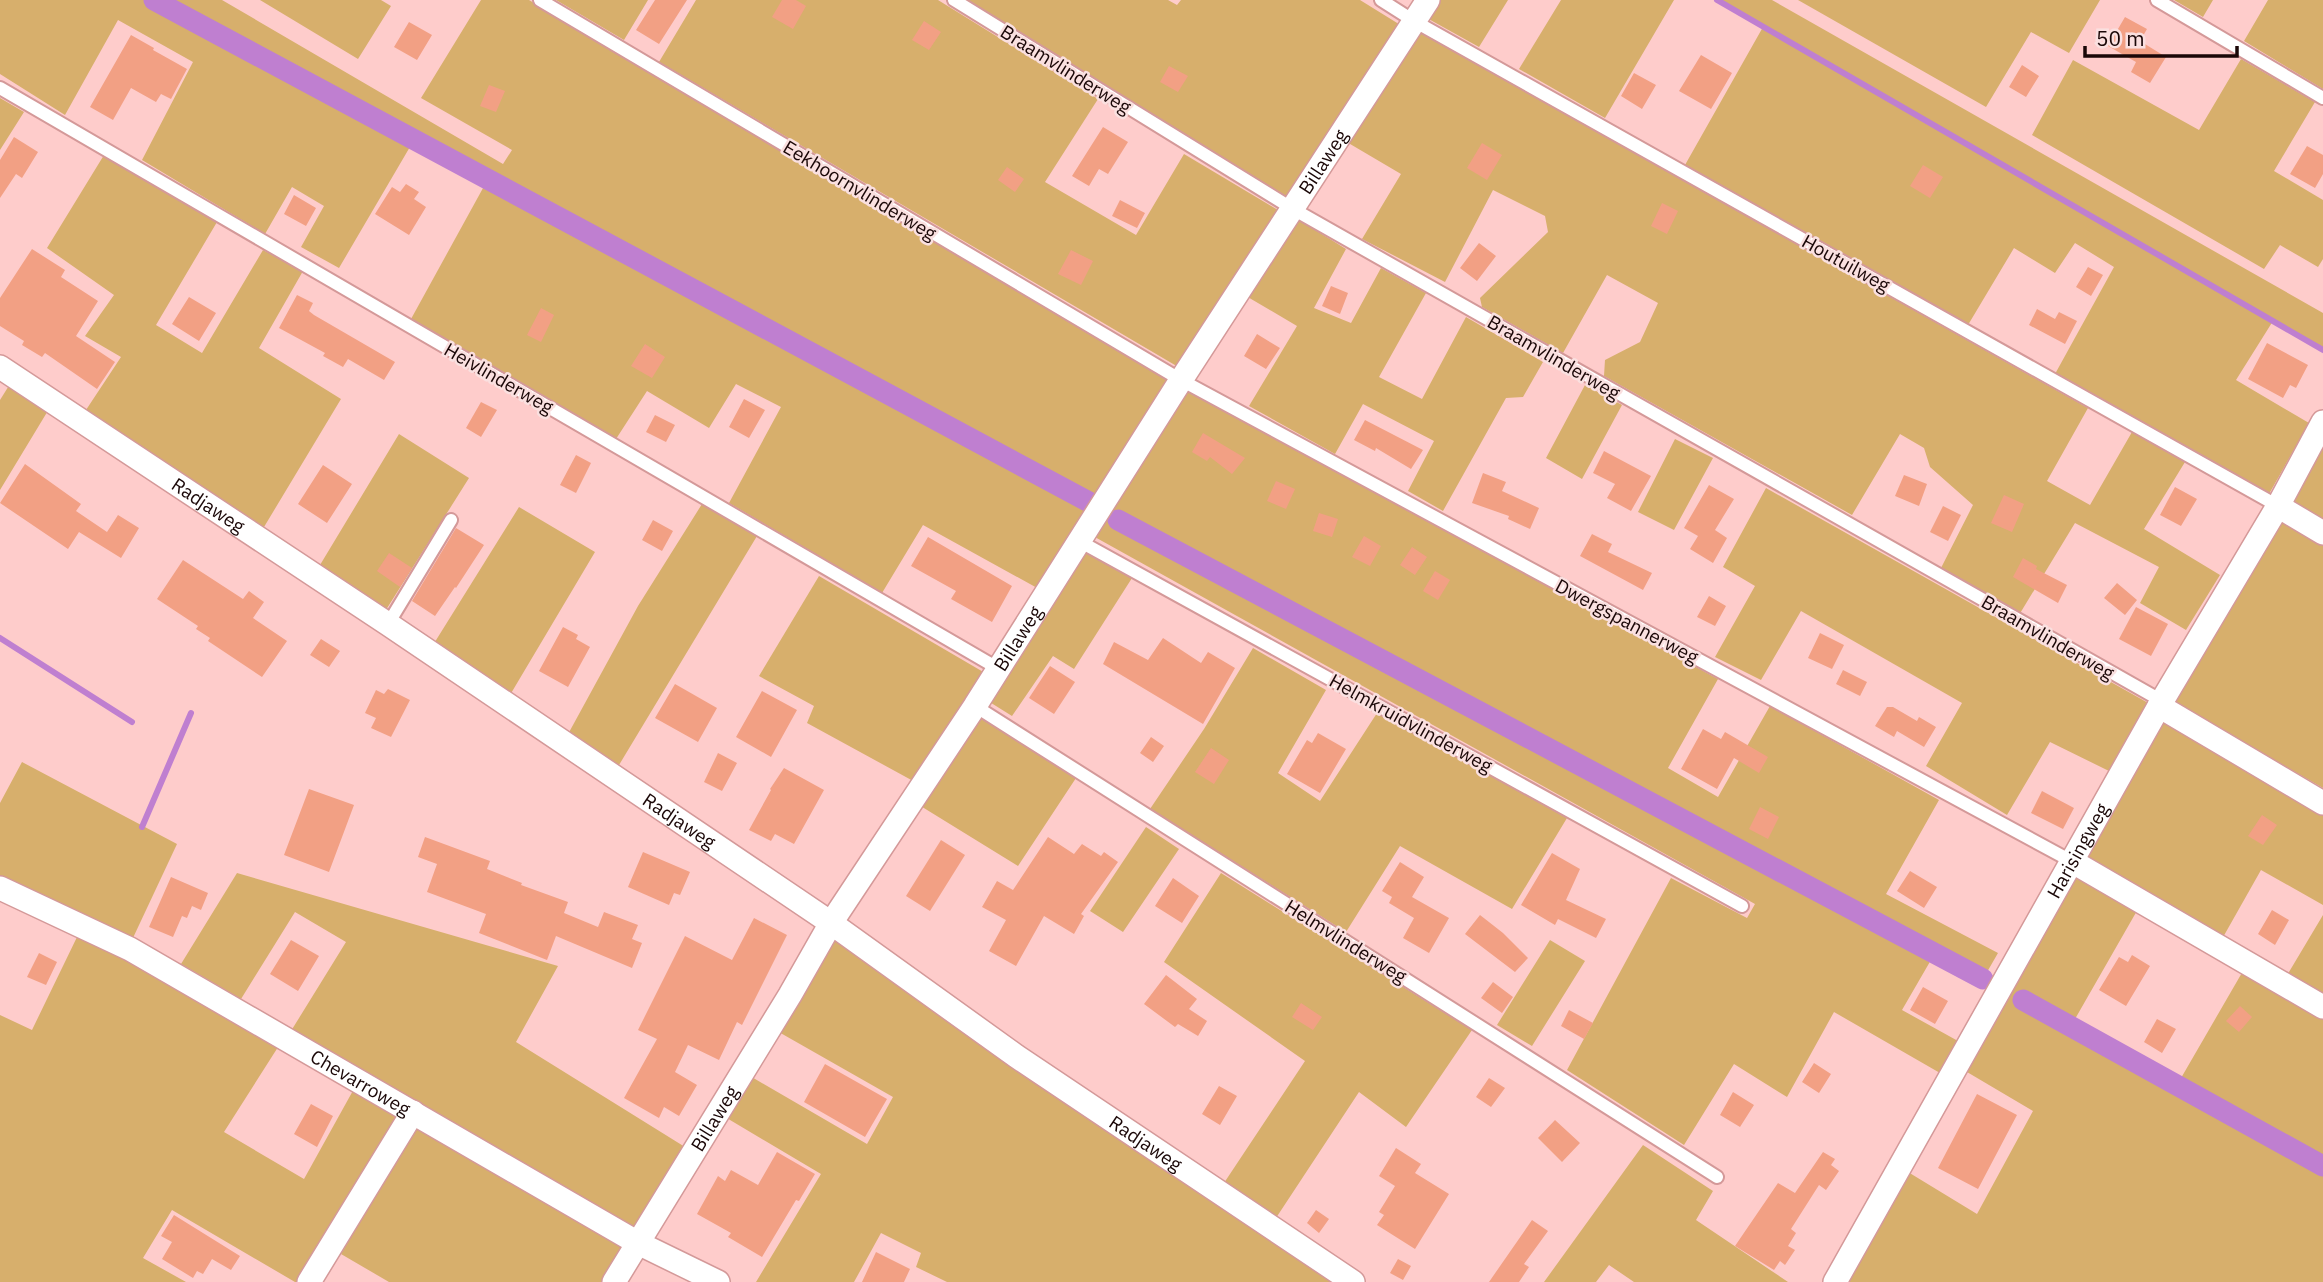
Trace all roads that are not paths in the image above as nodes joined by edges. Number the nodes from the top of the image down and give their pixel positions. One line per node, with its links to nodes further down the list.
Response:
1 (540, 0): 11 (lane, Eekhoornvlinderweg)
2 (954, 0): 9 (lane, Braamvlinderweg)
3 (1381, 0): 6 (lane, Houtuilweg)
4 (1427, 0): 6 (street, Billaweg)
5 (2157, 0): 8 (lane)
6 (1414, 21): 9 (street, Billaweg); 13 (lane, Houtuilweg)
7 (0, 88): 18 (lane, Heivlinderweg)
8 (2323, 98)
9 (1293, 209): 11 (street, Billaweg); 19 (lane, Braamvlinderweg)
10 (0, 368): 17 (street, Radjaweg)
11 (1181, 380): 16 (street, Billaweg); 22 (lane, Dwergspannerweg)
12 (2323, 422): 13 (street, Harisingweg)
13 (2278, 506): 15 (street); 19 (street, Harisingweg)
14 (451, 520): 17 (lane)
15 (2323, 533)
16 (1079, 541): 18 (street, Billaweg); 24 (lane, Helmkruidvlinderweg)
17 (388, 625): 25 (street, Radjaweg)
18 (999, 668): 20 (street, Billaweg)
19 (2161, 704): 21 (street); 22 (street, Harisingweg)
20 (975, 706): 25 (street, Billaweg); 28 (lane, Helmvlinderweg)
21 (2323, 803)
22 (2073, 862): 26 (street); 34 (street, Harisingweg)
23 (0, 888): 27 (street, Chevarroweg)
24 (1742, 906)
25 (831, 923): 29 (street, Billaweg); 33 (street, Radjaweg)
26 (2323, 1007)
27 (413, 1112): 29 (street, Chevarroweg); 30 (street)
28 (1717, 1177)
29 (638, 1243): 31 (street, Billaweg); 32 (street, Chevarroweg)
30 (309, 1282)
31 (614, 1282)
32 (718, 1282)
33 (1353, 1282)
34 (1835, 1282)

